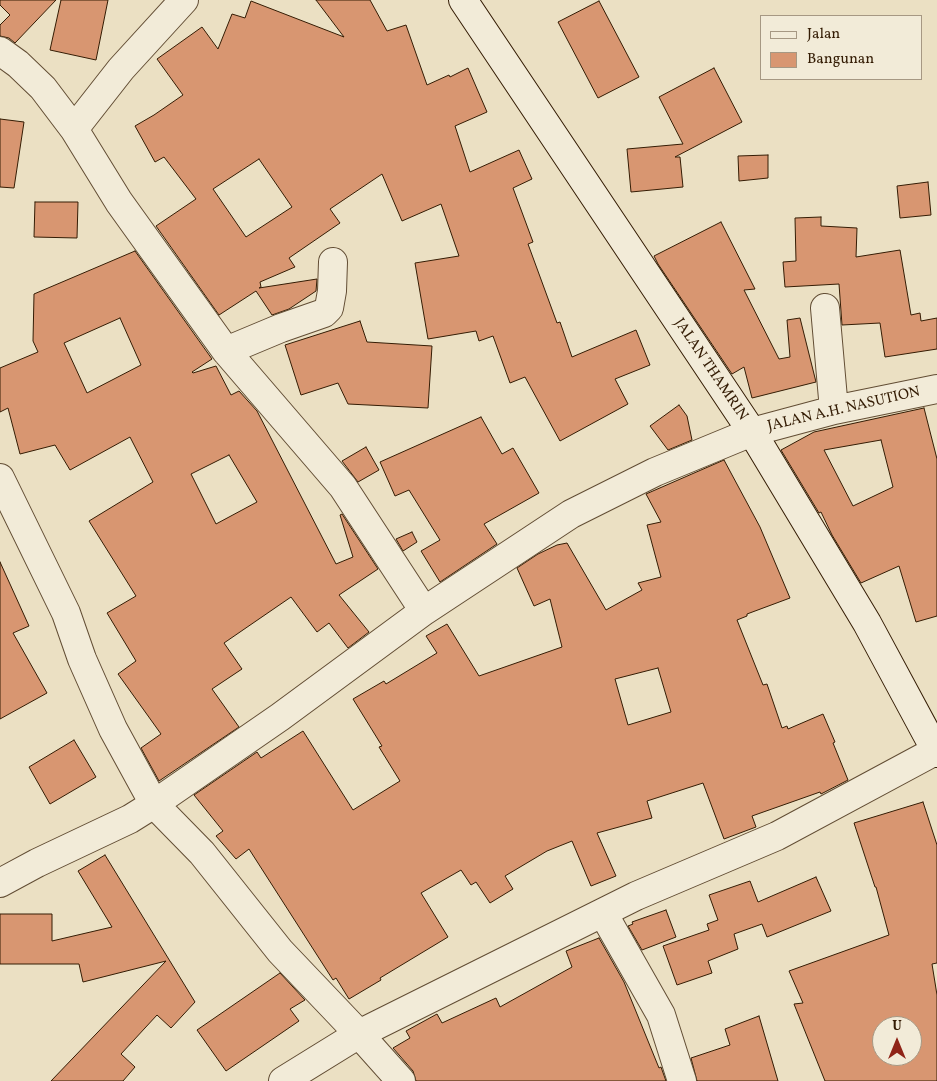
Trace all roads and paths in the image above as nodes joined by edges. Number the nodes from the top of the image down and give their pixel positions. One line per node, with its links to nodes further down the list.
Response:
1 (184, 0): 4 (street)
2 (463, 0): 10 (street, JALAN THAMRIN)
3 (0, 51): 4 (street)
4 (74, 129): 7 (street)
5 (333, 262): 7 (street)
6 (825, 308): 9 (street)
7 (226, 351): 12 (street)
8 (937, 388): 9 (street, JALAN A.H. NASUTION)
9 (834, 410): 10 (street, JALAN A.H. NASUTION)
10 (752, 432): 12 (street, JALAN A.H. NASUTION); 13 (street, JALAN THAMRIN)
11 (0, 478): 14 (street)
12 (424, 611): 14 (street, JALAN A.H. NASUTION)
13 (937, 751): 16 (street)
14 (154, 804): 15 (street, JALAN A.H. NASUTION); 17 (street)
15 (0, 883)
16 (603, 912): 17 (street); 20 (street)
17 (359, 1034): 18 (street); 19 (street)
18 (283, 1081)
19 (401, 1081)
20 (682, 1081)

